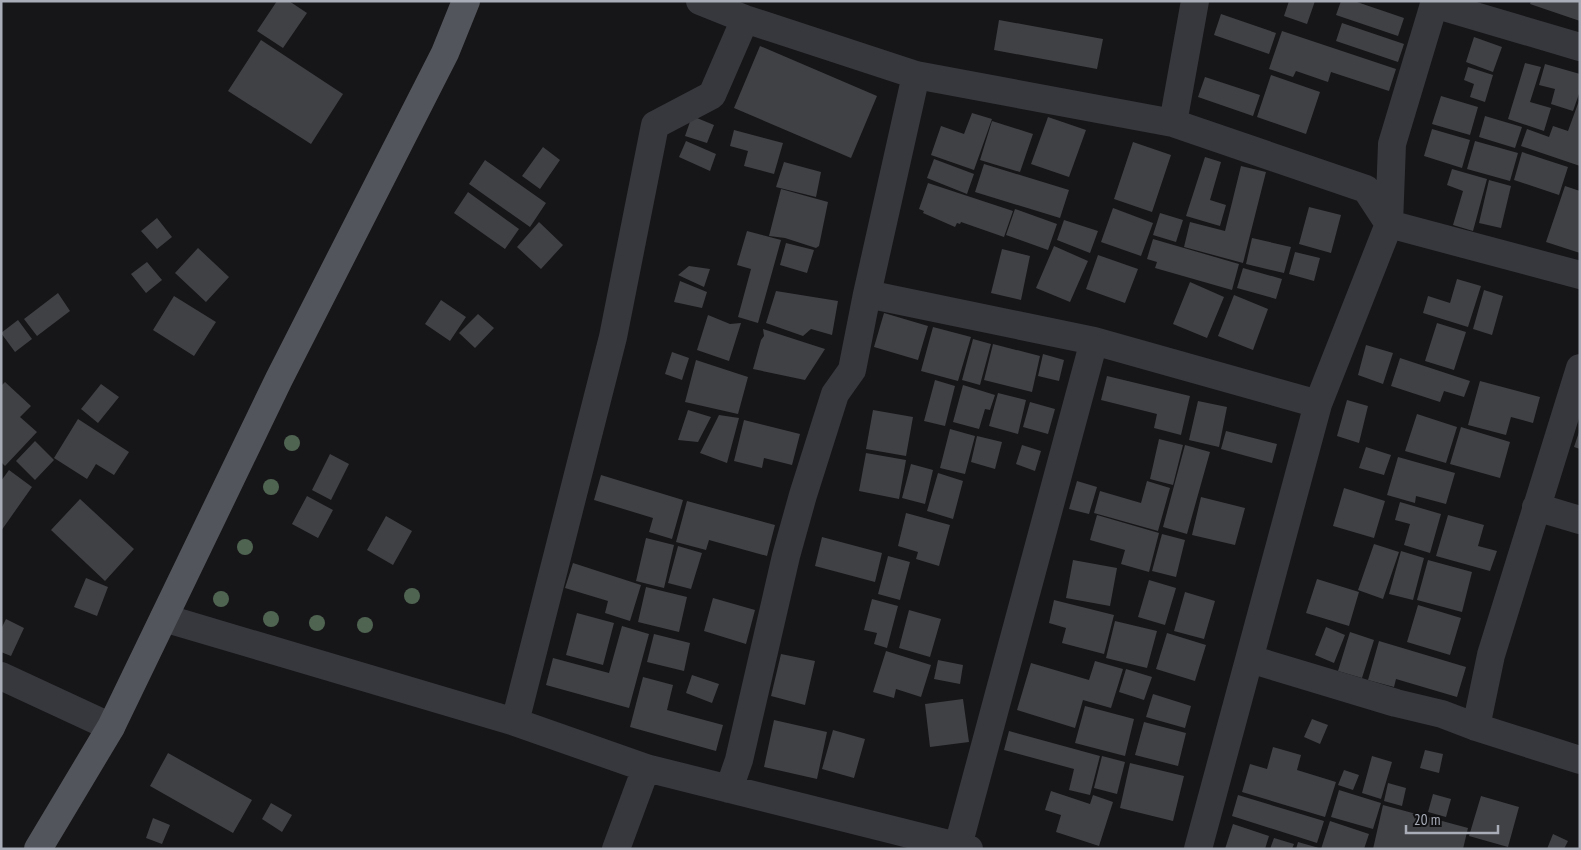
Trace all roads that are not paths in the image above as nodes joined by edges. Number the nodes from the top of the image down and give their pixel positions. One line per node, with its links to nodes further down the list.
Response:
1 (466, 1): 17 (main road)
2 (700, 1): 5 (street)
3 (1195, 1): 8 (street)
4 (1434, 3): 6 (street); 9 (street)
5 (745, 19): 7 (street); 20 (street)
6 (1580, 47)
7 (916, 75): 8 (street); 11 (street)
8 (1173, 123): 9 (street)
9 (1388, 224): 10 (street); 14 (street)
10 (1580, 275)
11 (867, 294): 12 (street); 25 (street)
12 (1094, 341): 14 (street); 26 (street)
13 (1580, 368): 15 (street)
14 (1318, 404): 18 (street)
15 (1536, 507): 16 (street); 22 (street)
16 (1580, 520)
17 (164, 618): 20 (street); 21 (main road)
18 (1250, 659): 22 (street); 29 (street)
19 (1, 676): 21 (street)
20 (515, 722): 24 (street)
21 (111, 727): 27 (main road)
22 (1476, 727): 23 (street)
23 (1580, 760)
24 (646, 768): 25 (street); 28 (street)
25 (729, 789): 26 (street)
26 (963, 847)
27 (38, 849)
28 (616, 849)
29 (1198, 849)

